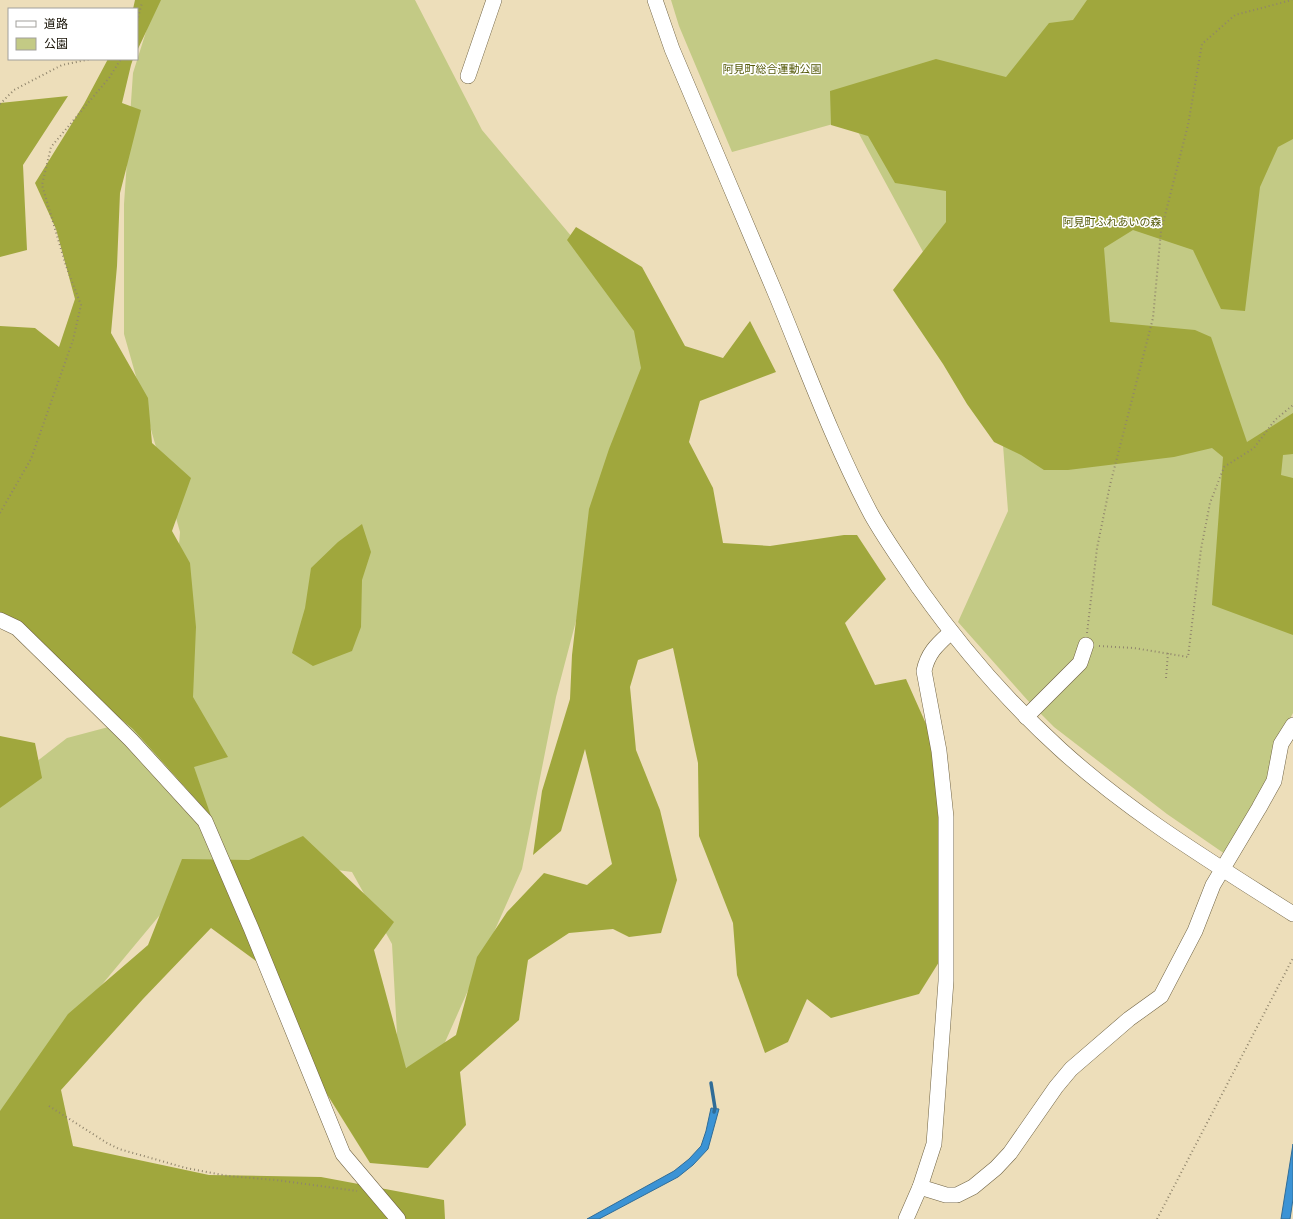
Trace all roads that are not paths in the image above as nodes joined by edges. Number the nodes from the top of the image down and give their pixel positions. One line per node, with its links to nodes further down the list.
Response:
1 (494, 0): 3 (street)
2 (655, 0): 5 (street)
3 (468, 76)
4 (0, 620): 12 (street)
5 (951, 632): 7 (street); 11 (street)
6 (1086, 645): 7 (street)
7 (1026, 717): 9 (street)
8 (1293, 725): 9 (street)
9 (1223, 869): 10 (street); 11 (street)
10 (1293, 914)
11 (920, 1187): 13 (street)
12 (398, 1219)
13 (906, 1219)

